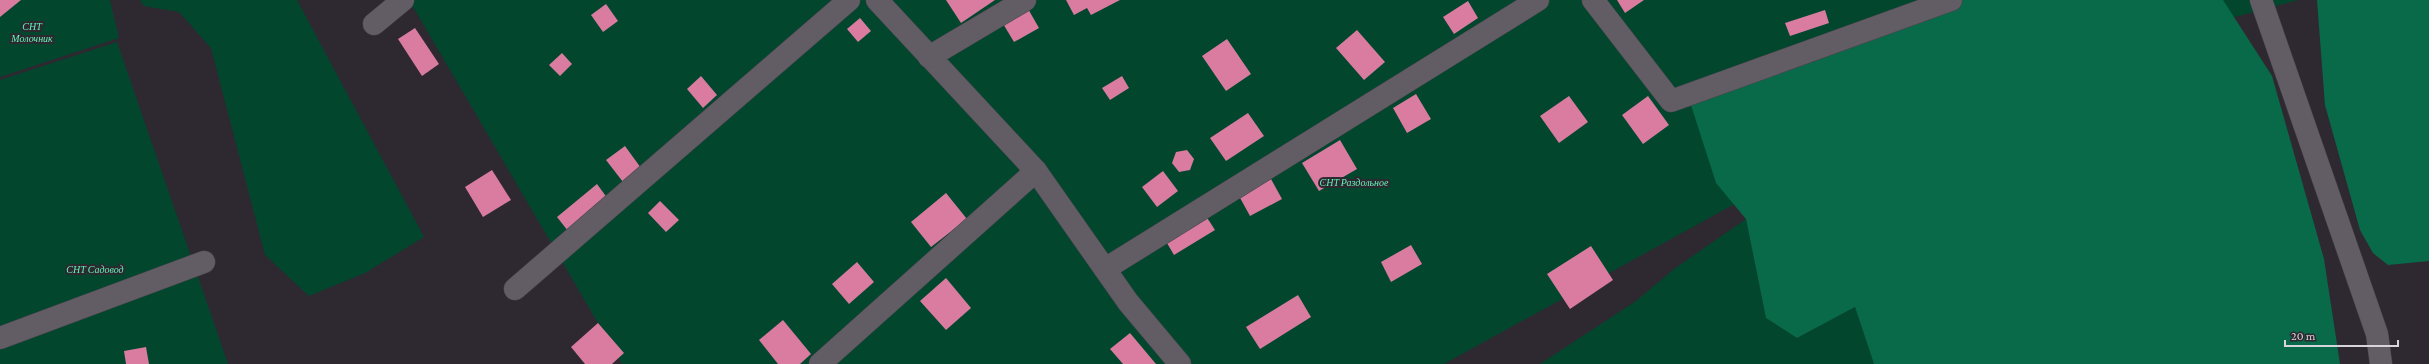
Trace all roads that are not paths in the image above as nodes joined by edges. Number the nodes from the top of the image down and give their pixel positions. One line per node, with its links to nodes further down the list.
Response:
1 (403, 0): 9 (lane)
2 (849, 0): 14 (lane)
3 (877, 0): 10 (lane)
4 (1025, 0): 10 (lane)
5 (1538, 0): 13 (lane)
6 (1593, 0): 7 (lane)
7 (1951, 0)
8 (2261, 0): 18 (lane)
9 (374, 24)
10 (929, 56): 11 (lane)
11 (1036, 171): 13 (lane); 16 (lane)
12 (204, 262): 15 (lane)
13 (1105, 269): 17 (lane)
14 (515, 289)
15 (0, 338)
16 (820, 364)
17 (1180, 364)
18 (2381, 364)

